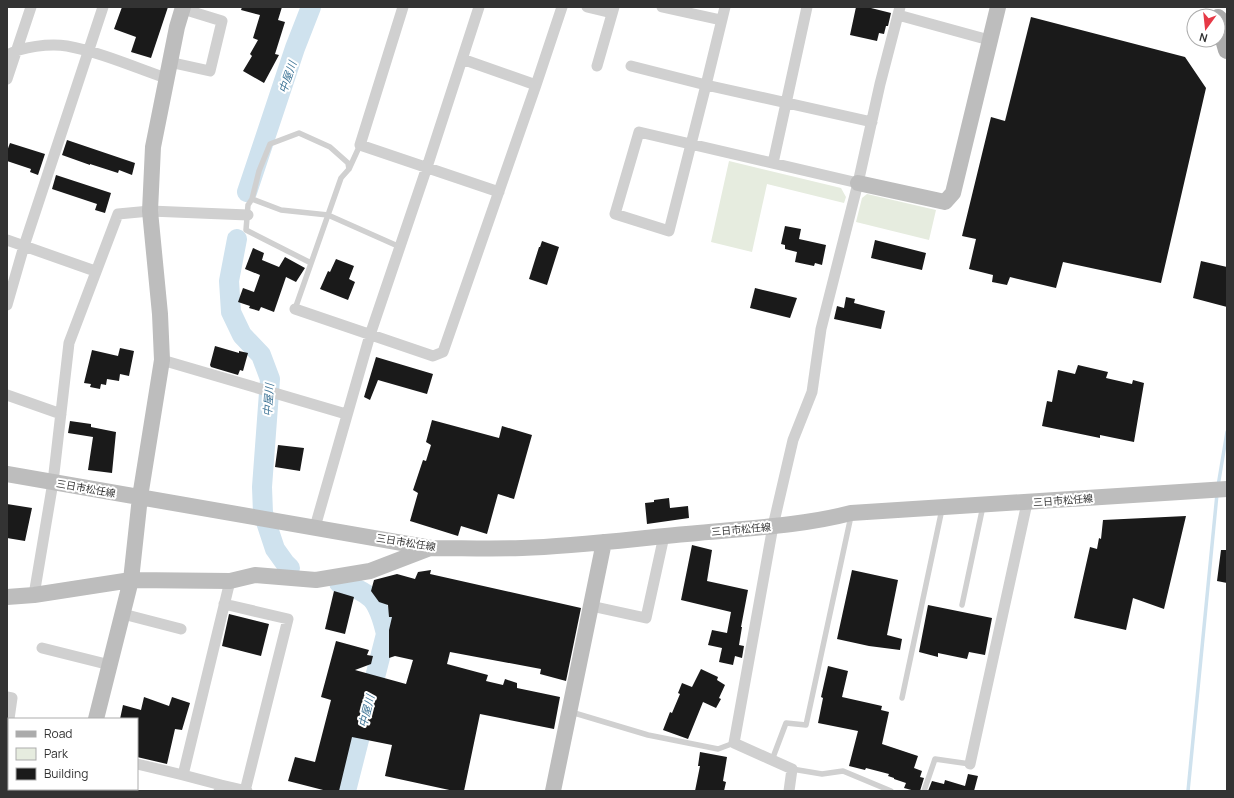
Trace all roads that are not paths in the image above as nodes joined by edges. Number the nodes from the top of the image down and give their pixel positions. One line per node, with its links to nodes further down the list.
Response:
1 (31, 7): 17 (street)
2 (103, 7): 16 (street)
3 (403, 7): 29 (street)
4 (479, 7): 18 (street)
5 (562, 7): 24 (street)
6 (587, 7): 12 (street)
7 (662, 7): 14 (street)
8 (725, 7): 14 (street)
9 (807, 7): 26 (street)
10 (998, 7): 15 (street)
11 (183, 8): 19 (street); 19 (street)
12 (613, 10): 20 (street)
13 (899, 11): 15 (street); 27 (street)
14 (721, 20): 25 (street)
15 (989, 40): 33 (street)
16 (88, 52): 17 (street); 22 (street); 40 (street)
17 (12, 53): 23 (street)
18 (462, 59): 24 (street); 31 (street)
19 (169, 62): 22 (street)
20 (597, 66)
21 (631, 66): 25 (street)
22 (166, 78): 36 (street)
23 (7, 79)
24 (536, 85): 34 (street)
25 (706, 85): 26 (street); 28 (street)
26 (786, 103): 27 (street); 30 (street)
27 (872, 122): 33 (street)
28 (691, 144): 28 (street); 30 (street)
29 (360, 145): 31 (street); 32 (lane)
30 (773, 163): 33 (street)
31 (427, 167): 34 (street); 41 (street)
32 (348, 169): 35 (lane); 38 (lane)
33 (858, 183): 59 (street)
34 (499, 192): 46 (street)
35 (252, 199): 37 (lane); 38 (lane)
36 (150, 211): 37 (street); 43 (street); 47 (street)
37 (248, 215): 42 (lane)
38 (328, 215): 41 (lane); 42 (lane)
39 (7, 240): 40 (street)
40 (24, 246): 43 (street); 44 (street)
41 (400, 247): 46 (street)
42 (311, 263): 45 (lane)
43 (95, 271): 49 (street)
44 (7, 305)
45 (295, 309): 46 (street)
46 (370, 335): 50 (street)
47 (162, 360): 50 (street); 54 (street)
48 (7, 395): 49 (street)
49 (61, 414): 52 (street)
50 (346, 414): 60 (street)
51 (7, 474): 52 (street, 三日市松任線)
52 (53, 482): 54 (street, 三日市松任線); 66 (street)
53 (1222, 489): 55 (street, 三日市松任線)
54 (140, 497): 60 (street, 三日市松任線); 64 (street)
55 (1027, 503): 56 (street, 三日市松任線); 83 (street)
56 (983, 506): 57 (street, 三日市松任線); 69 (lane)
57 (942, 508): 58 (street, 三日市松任線); 76 (lane)
58 (851, 514): 59 (street, 三日市松任線); 81 (lane)
59 (773, 526): 61 (street, 三日市松任線); 80 (street)
60 (315, 527): 63 (street, 三日市松任線)
61 (664, 536): 62 (street, 三日市松任線); 70 (street)
62 (604, 542): 63 (street, 三日市松任線); 70 (street)
63 (431, 548): 65 (street)
64 (131, 580): 65 (street); 66 (street); 71 (street)
65 (230, 580): 68 (street)
66 (34, 595): 67 (street)
67 (7, 597)
68 (224, 604): 85 (street); 87 (street)
69 (962, 605)
70 (591, 606): 77 (street)
71 (123, 614): 72 (street); 74 (street)
72 (181, 629)
73 (42, 648): 74 (street)
74 (110, 665): 79 (street)
75 (7, 697): 78 (street)
76 (902, 698)
77 (570, 712): 80 (lane); 88 (street)
78 (9, 718)
79 (96, 718)
80 (734, 743): 81 (street)
81 (772, 760): 84 (street)
82 (138, 764): 85 (street)
83 (970, 764): 91 (lane)
84 (792, 769): 89 (street); 90 (lane)
85 (183, 775): 86 (street)
86 (220, 788): 87 (street)
87 (246, 791)
88 (553, 791)
89 (789, 791)
90 (891, 791)
91 (924, 791)

